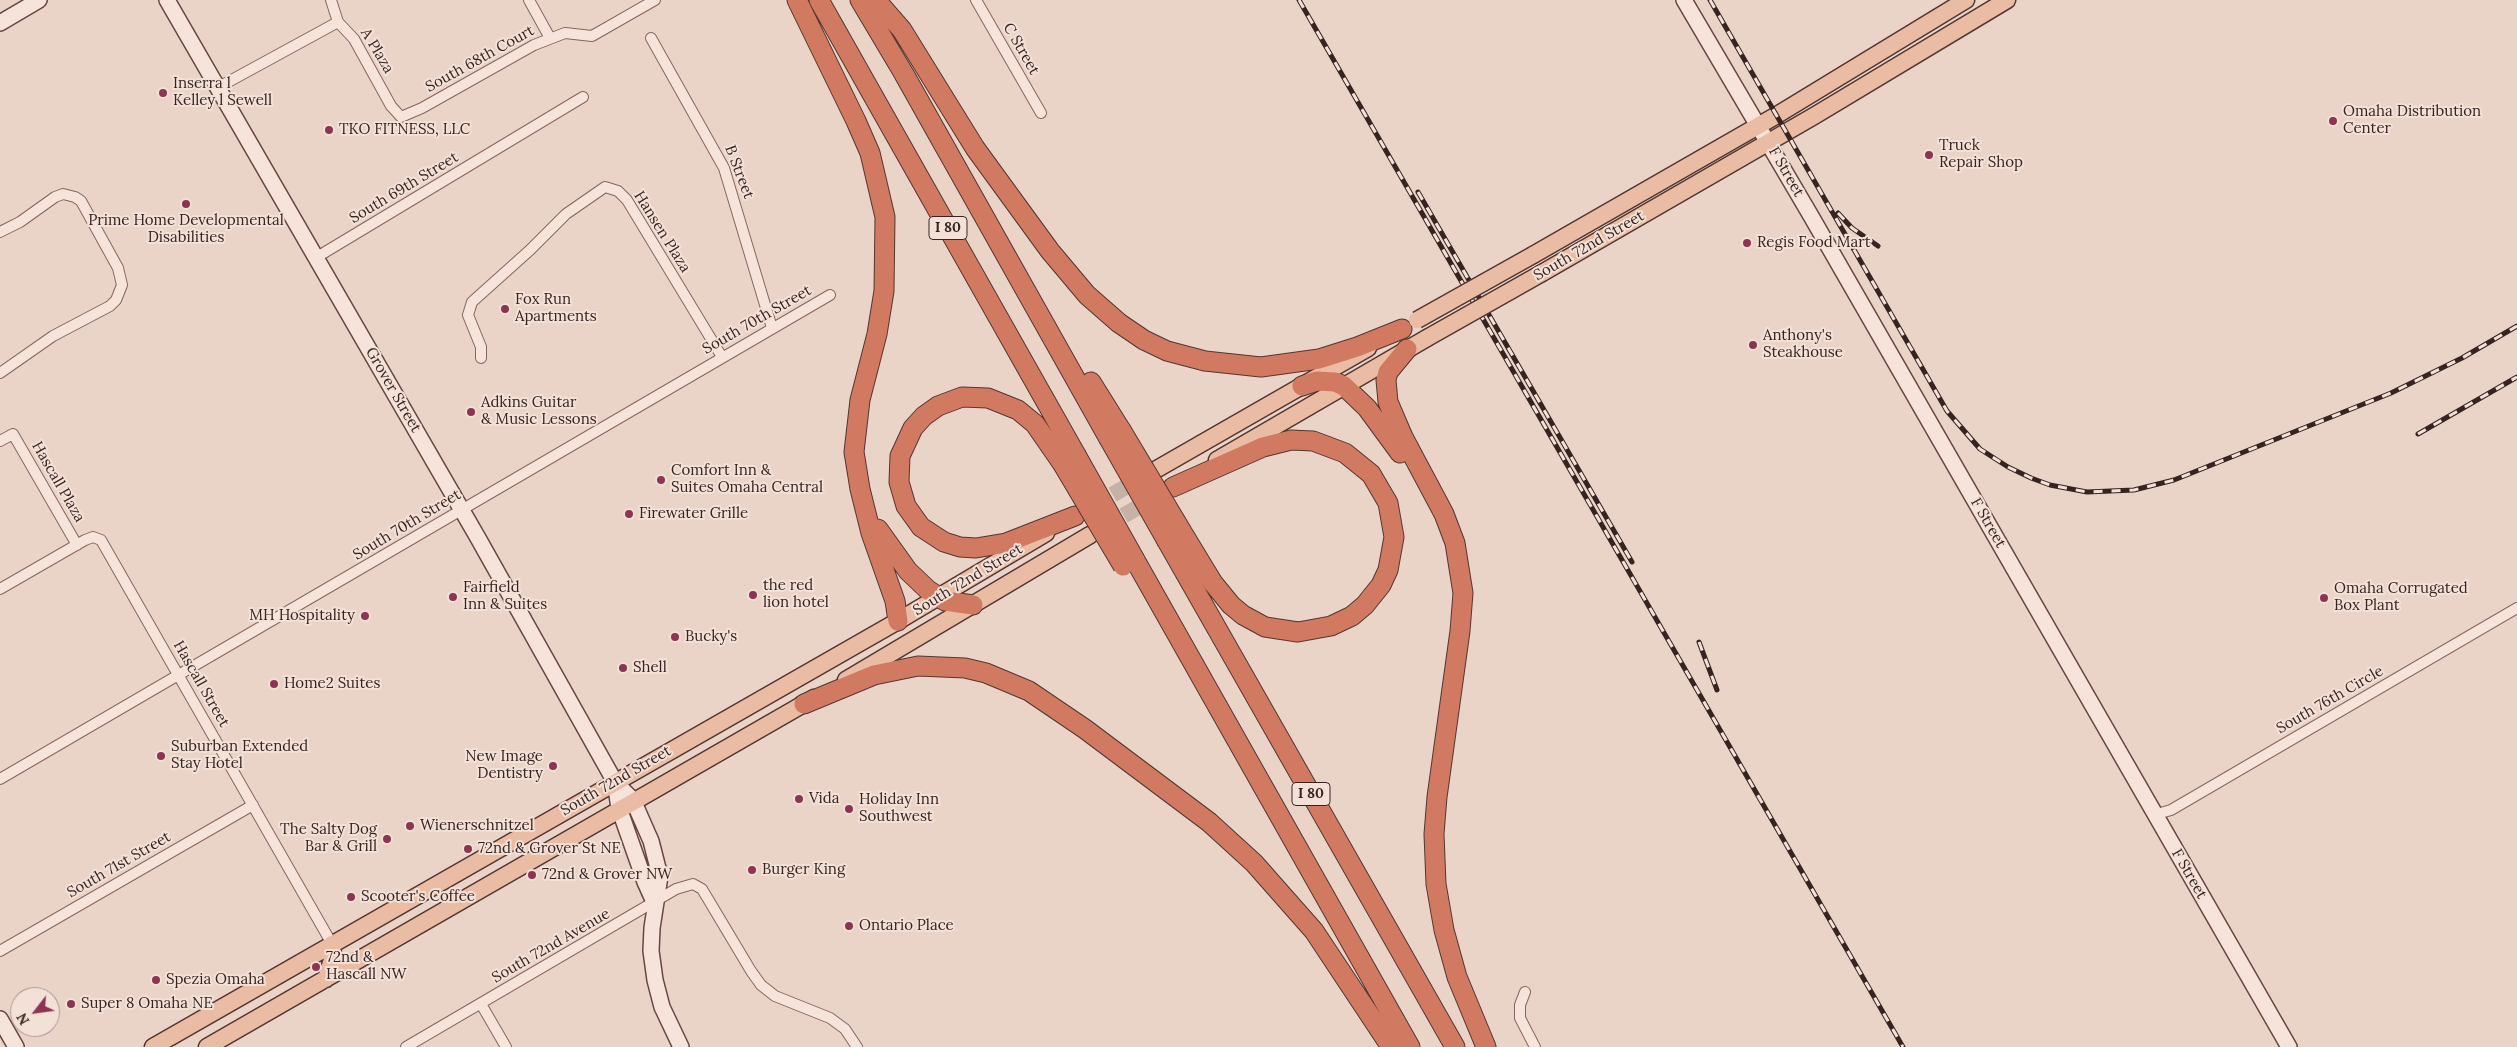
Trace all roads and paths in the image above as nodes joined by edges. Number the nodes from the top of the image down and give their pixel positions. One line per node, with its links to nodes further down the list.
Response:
1 (39, 0): 15 (street)
2 (167, 0): 18 (street, Grover Street)
3 (331, 0): 14 (street, A Plaza)
4 (528, 0): 16 (street)
5 (655, 0): 16 (street, South 68th Court)
6 (797, 0): 39 (highway)
7 (819, 0): 36 (highway, I 80)
8 (860, 0): 43 (highway, I 80, bridge)
9 (876, 0): 27 (highway)
10 (976, 0): 20 (street, C Street)
11 (1684, 0): 22 (street, F Street)
12 (1966, 0): 22 (main road, South 72nd Street)
13 (2007, 0): 23 (main road, South 72nd Street)
14 (338, 22): 18 (street); 21 (street, A Plaza)
15 (0, 23)
16 (550, 38): 21 (street, South 68th Court)
17 (651, 38): 28 (street, B Street)
18 (217, 88): 25 (street, Grover Street)
19 (583, 97): 25 (street, South 69th Street)
20 (1041, 112)
21 (401, 117)
22 (1758, 126): 23 (street, F Street); 27 (main road, South 72nd Street, bridge)
23 (1769, 142): 29 (main road, South 72nd Street, bridge); 57 (street, F Street)
24 (0, 232): 32 (street)
25 (317, 257): 40 (street, Grover Street)
26 (830, 295): 28 (street, South 70th Street)
27 (1409, 324): 33 (main road, South 72nd Street)
28 (772, 328): 30 (street, South 70th Street)
29 (1407, 349): 34 (main road, South 72nd Street); 44 (highway)
30 (722, 357): 31 (street, Hansen Plaza); 40 (street, South 70th Street)
31 (482, 358)
32 (0, 373)
33 (1302, 386): 34 (highway); 37 (main road, South 72nd Street)
34 (1344, 386): 38 (main road, South 72nd Street); 44 (highway)
35 (0, 441): 45 (street, Hascall Plaza)
36 (1069, 459): 41 (highway); 73 (highway, I 80, bridge)
37 (1157, 469)
38 (1171, 488): 43 (highway)
39 (864, 506): 47 (highway); 50 (highway)
40 (462, 510): 51 (street, South 70th Street); 54 (street, Grover Street)
41 (1076, 515): 47 (main road, South 72nd Street)
42 (1090, 536): 48 (main road, South 72nd Street)
43 (1175, 537): 74 (highway, I 80)
44 (1456, 544): 75 (highway)
45 (77, 545): 46 (street); 51 (street, Hascall Street)
46 (0, 589)
47 (938, 598): 48 (highway); 50 (main road, South 72nd Street)
48 (973, 605): 52 (main road, South 72nd Street)
49 (2517, 608): 57 (street, South 76th Circle)
50 (898, 621): 54 (main road, South 72nd Street)
51 (178, 674): 53 (street, South 70th Street); 56 (street, Hascall Street)
52 (804, 704): 55 (main road, South 72nd Street); 72 (highway)
53 (0, 779)
54 (615, 782): 55 (street, Grover Street); 59 (main road, South 72nd Street)
55 (626, 804): 58 (street, Grover Street); 61 (main road, South 72nd Street)
56 (253, 805): 59 (street, Hascall Street); 60 (street, South 71st Street)
57 (2156, 814): 77 (street, F Street)
58 (654, 902): 63 (street, South 72nd Avenue); 70 (street, Grover Street); 71 (street, South 72nd Avenue)
59 (332, 944): 61 (main road); 66 (main road, South 72nd Street)
60 (0, 951)
61 (326, 979): 67 (main road, South 72nd Street)
62 (1525, 992): 76 (street)
63 (480, 1004): 68 (street, South 72nd Avenue); 69 (street)
64 (0, 1019): 65 (street)
65 (16, 1047)
66 (153, 1047)
67 (207, 1047)
68 (406, 1047)
69 (506, 1047)
70 (681, 1047)
71 (857, 1047)
72 (1391, 1047)
73 (1410, 1047)
74 (1455, 1047)
75 (1486, 1047)
76 (1535, 1047)
77 (2289, 1047)

